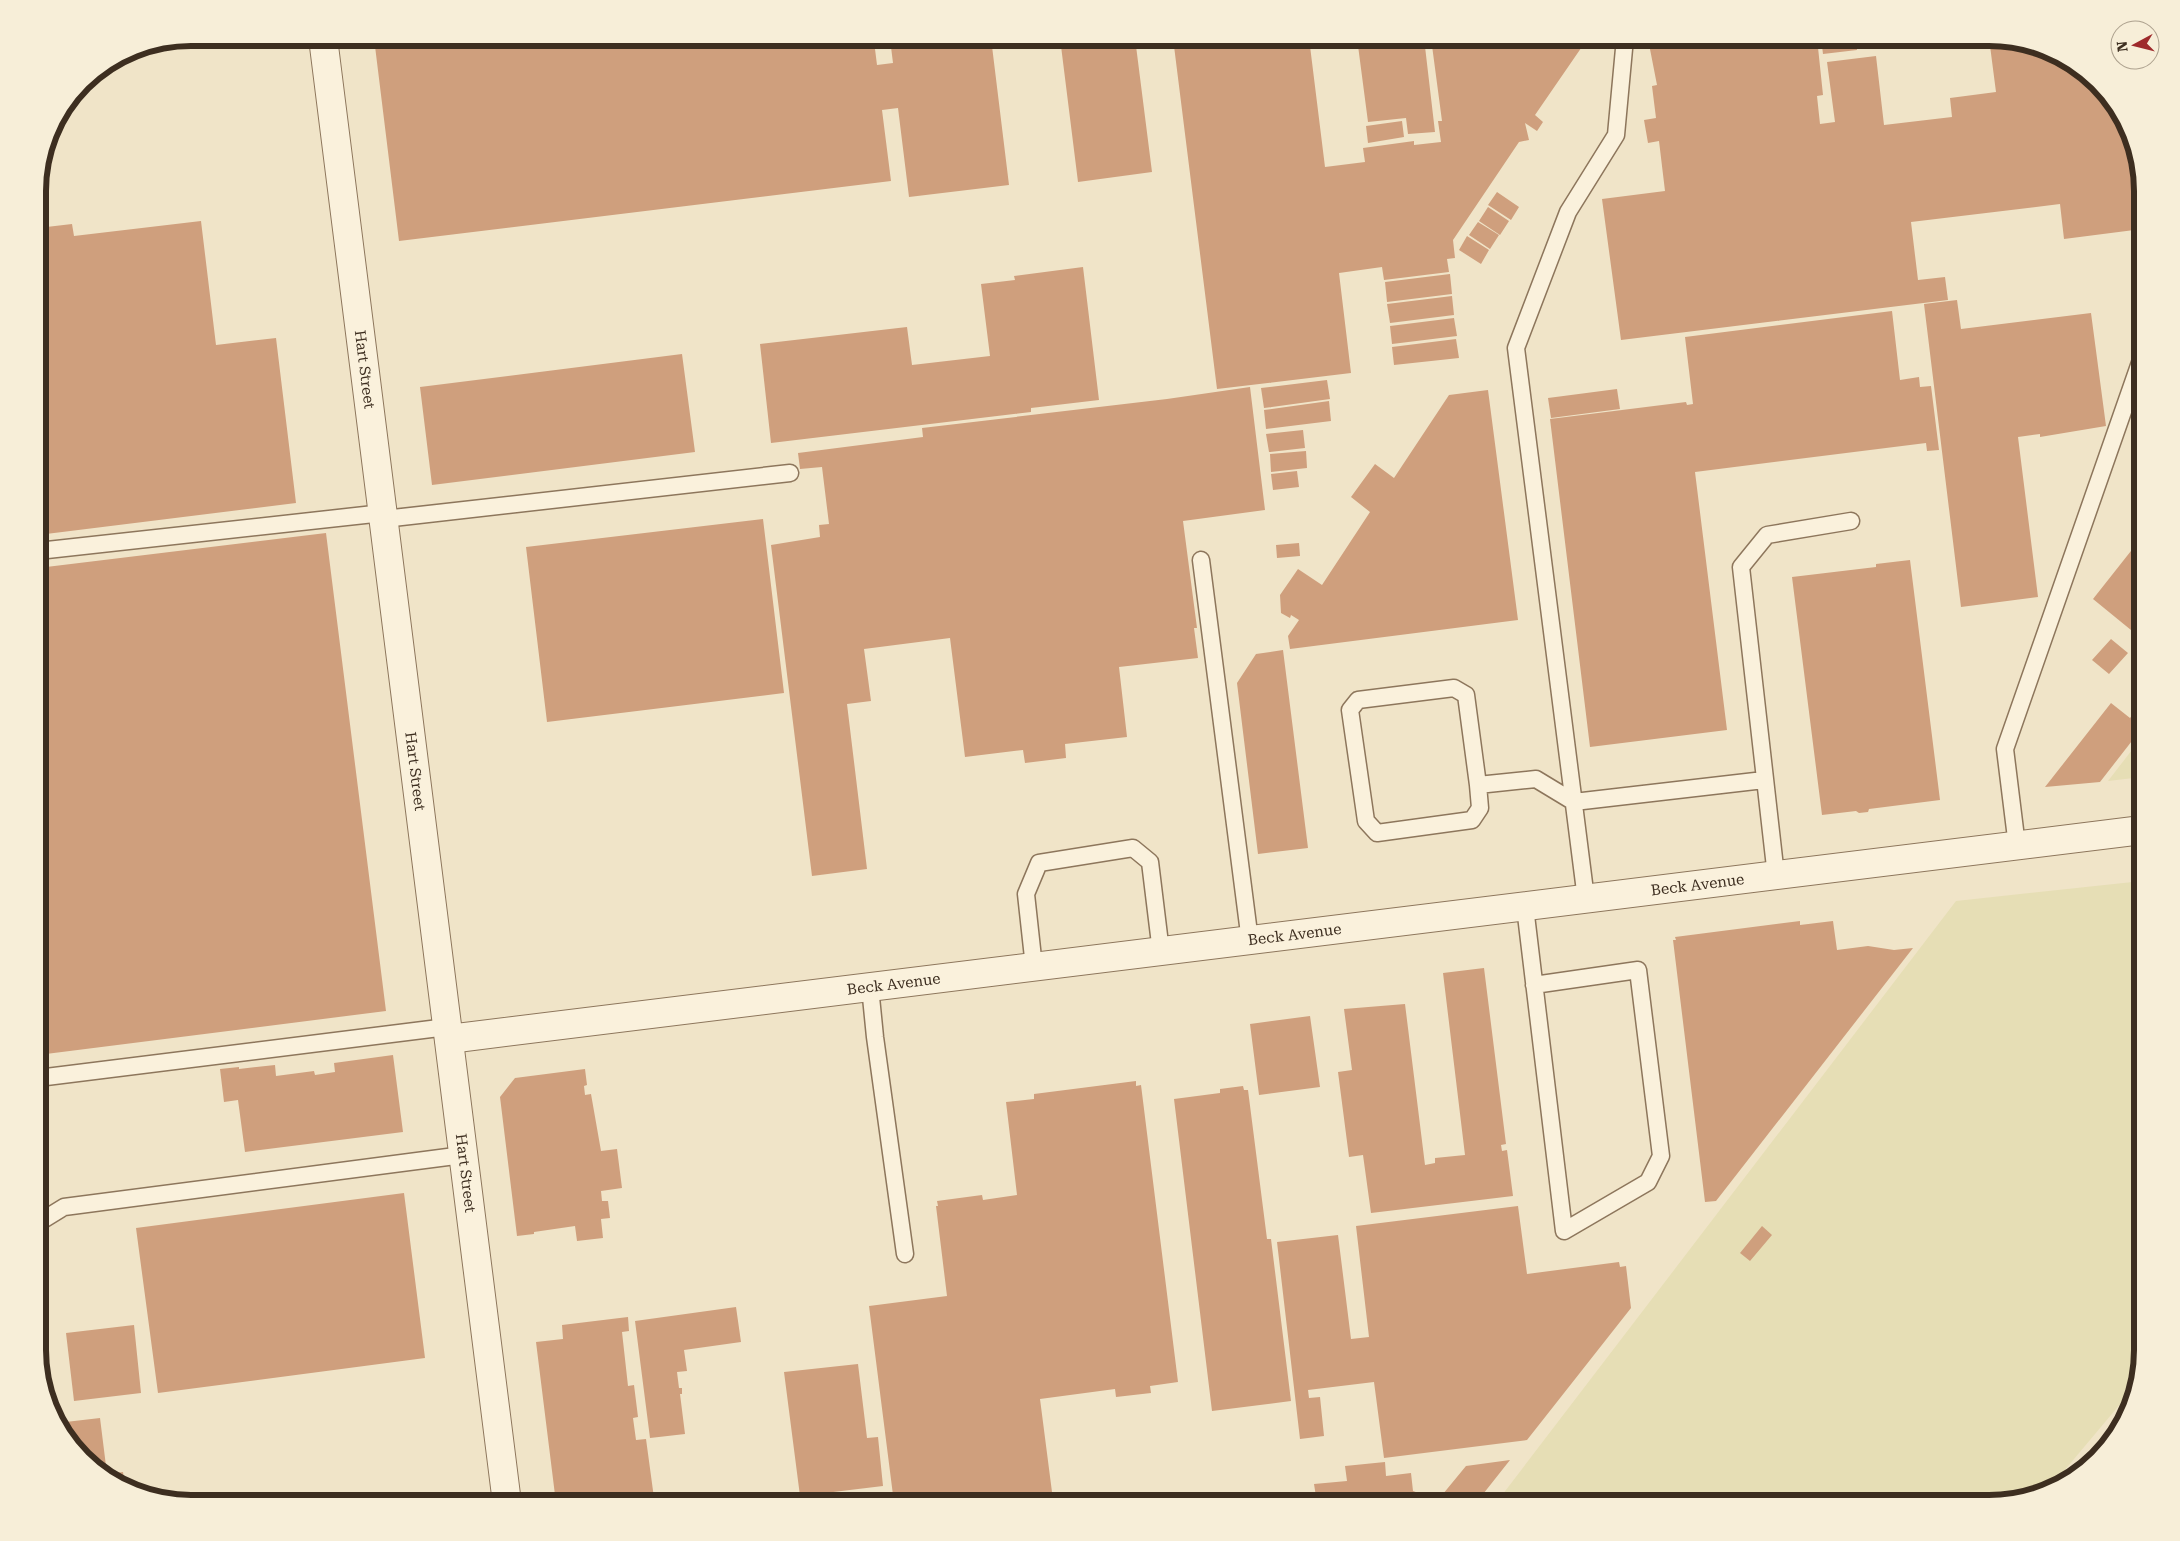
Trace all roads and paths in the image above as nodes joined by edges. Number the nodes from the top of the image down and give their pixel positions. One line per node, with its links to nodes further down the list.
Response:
1 (1624, 46): 11 (lane)
2 (325, 47): 5 (street, Hart Street)
3 (2134, 380): 13 (lane)
4 (790, 472): 5 (lane)
5 (383, 516): 7 (lane); 22 (street, Hart Street)
6 (1851, 521): 9 (lane)
7 (47, 550)
8 (1201, 560): 17 (lane)
9 (1764, 780): 11 (lane); 14 (lane)
10 (1478, 785): 10 (lane); 11 (lane)
11 (1574, 802): 15 (lane)
12 (2134, 831): 13 (street, Beck Avenue)
13 (2017, 846): 14 (street, Beck Avenue)
14 (1776, 876): 15 (street, Beck Avenue)
15 (1586, 900): 16 (street, Beck Avenue)
16 (1525, 908): 17 (street, Beck Avenue); 20 (lane)
17 (1250, 941): 18 (street, Beck Avenue)
18 (1161, 952): 19 (street, Beck Avenue); 19 (lane)
19 (1034, 967): 21 (street, Beck Avenue)
20 (1534, 985): 20 (lane)
21 (870, 987): 22 (street, Beck Avenue); 26 (lane)
22 (448, 1033): 23 (lane); 24 (street, Hart Street)
23 (47, 1077)
24 (463, 1155): 25 (lane); 27 (street, Hart Street)
25 (47, 1217)
26 (905, 1254)
27 (506, 1495)

